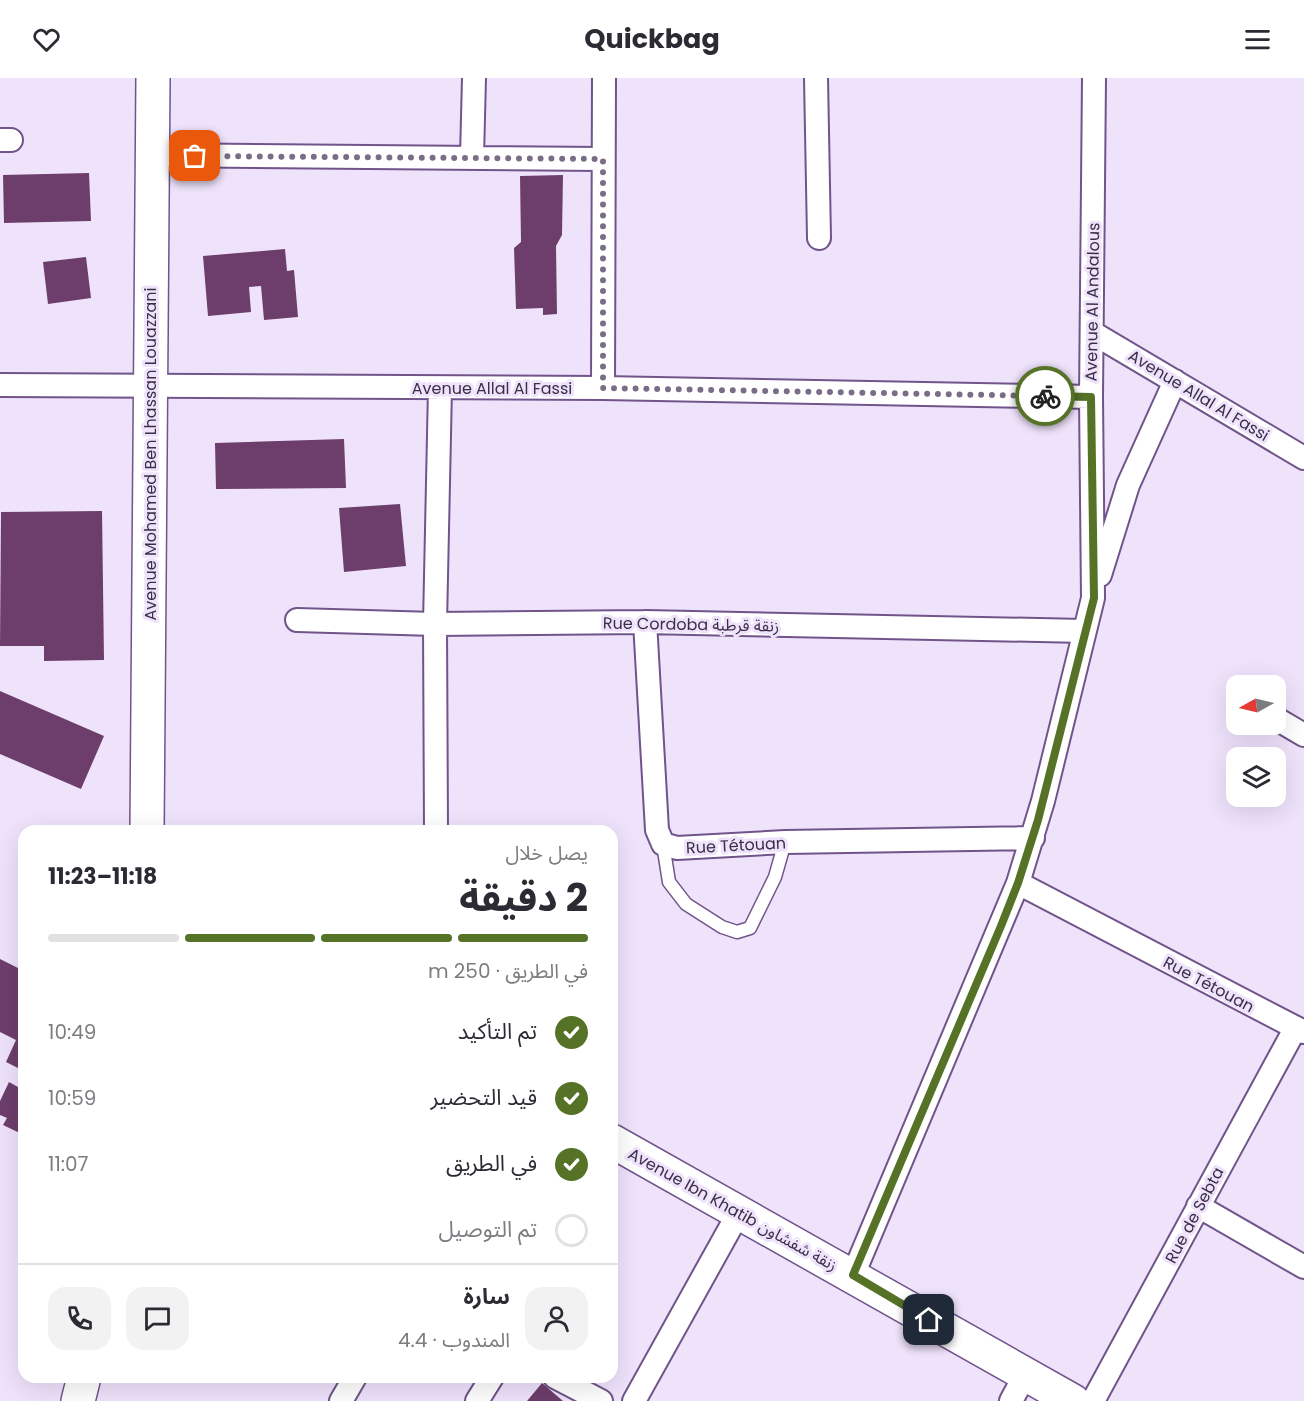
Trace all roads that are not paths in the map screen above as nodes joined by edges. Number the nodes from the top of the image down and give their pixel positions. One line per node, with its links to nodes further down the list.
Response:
1 (153, 78): 6 (street, Avenue Mohamed Ben Lhassan Louazzani)
2 (474, 78): 7 (street)
3 (604, 78): 8 (street)
4 (816, 78): 9 (street)
5 (1094, 78): 10 (street, Avenue Al Andalous)
6 (152, 155): 7 (street); 13 (street, Avenue Mohamed Ben Lhassan Louazzani)
7 (472, 157): 8 (street)
8 (603, 159): 15 (street)
9 (819, 238)
10 (1093, 333): 11 (street, Avenue Allal Al Fassi); 16 (street, Avenue Al Andalous)
11 (1175, 381): 17 (street, Avenue Allal Al Fassi); 18 (street)
12 (0, 385): 13 (street, Avenue Allal Al Fassi)
13 (152, 387): 14 (street, Avenue Allal Al Fassi); 25 (street, Avenue Mohamed Ben Lhassan Louazzani)
14 (440, 388): 15 (street, Avenue Allal Al Fassi); 21 (street)
15 (603, 388): 16 (street, Avenue Allal Al Fassi)
16 (1091, 397): 18 (street, Avenue Al Andalous)
17 (1304, 458)
18 (1094, 598): 22 (street, Avenue Al Andalous)
19 (297, 620): 21 (street, Rue Cordoba زنقة قرطبة)
20 (645, 622): 21 (street, Rue Cordoba زنقة قرطبة); 22 (street, Rue Cordoba زنقة قرطبة); 29 (street, Rue Tétouan)
21 (435, 624): 26 (street)
22 (1084, 631): 27 (street, Avenue Al Andalous)
23 (1286, 724): 24 (street)
24 (1304, 735)
25 (147, 825)
26 (436, 825)
27 (1033, 838): 28 (street, Rue Tétouan); 30 (street, Avenue Al Andalous)
28 (785, 842): 29 (street, Rue Tétouan); 29 (lane)
29 (663, 844)
30 (1018, 883): 31 (street, Rue Tétouan); 36 (street, Avenue Al Andalous)
31 (1299, 1031): 33 (street, Rue de Sebta)
32 (618, 1145): 34 (street, Avenue Ibn Khatib زنقة شفشاون)
33 (1198, 1206): 35 (street); 48 (street, Rue de Sebta)
34 (738, 1214): 36 (street, Avenue Ibn Khatib زنقة شفشاون); 46 (street)
35 (1304, 1267)
36 (853, 1275): 41 (street, Avenue Ibn Khatib زنقة شفشاون)
37 (82, 1383): 42 (street)
38 (352, 1383): 43 (street)
39 (488, 1383): 44 (street)
40 (566, 1383): 45 (street)
41 (1018, 1388): 47 (street, Avenue Ibn Khatib زنقة شفشاون)
42 (78, 1401)
43 (341, 1401)
44 (477, 1401)
45 (601, 1401)
46 (634, 1401)
47 (1073, 1401)
48 (1093, 1401)

